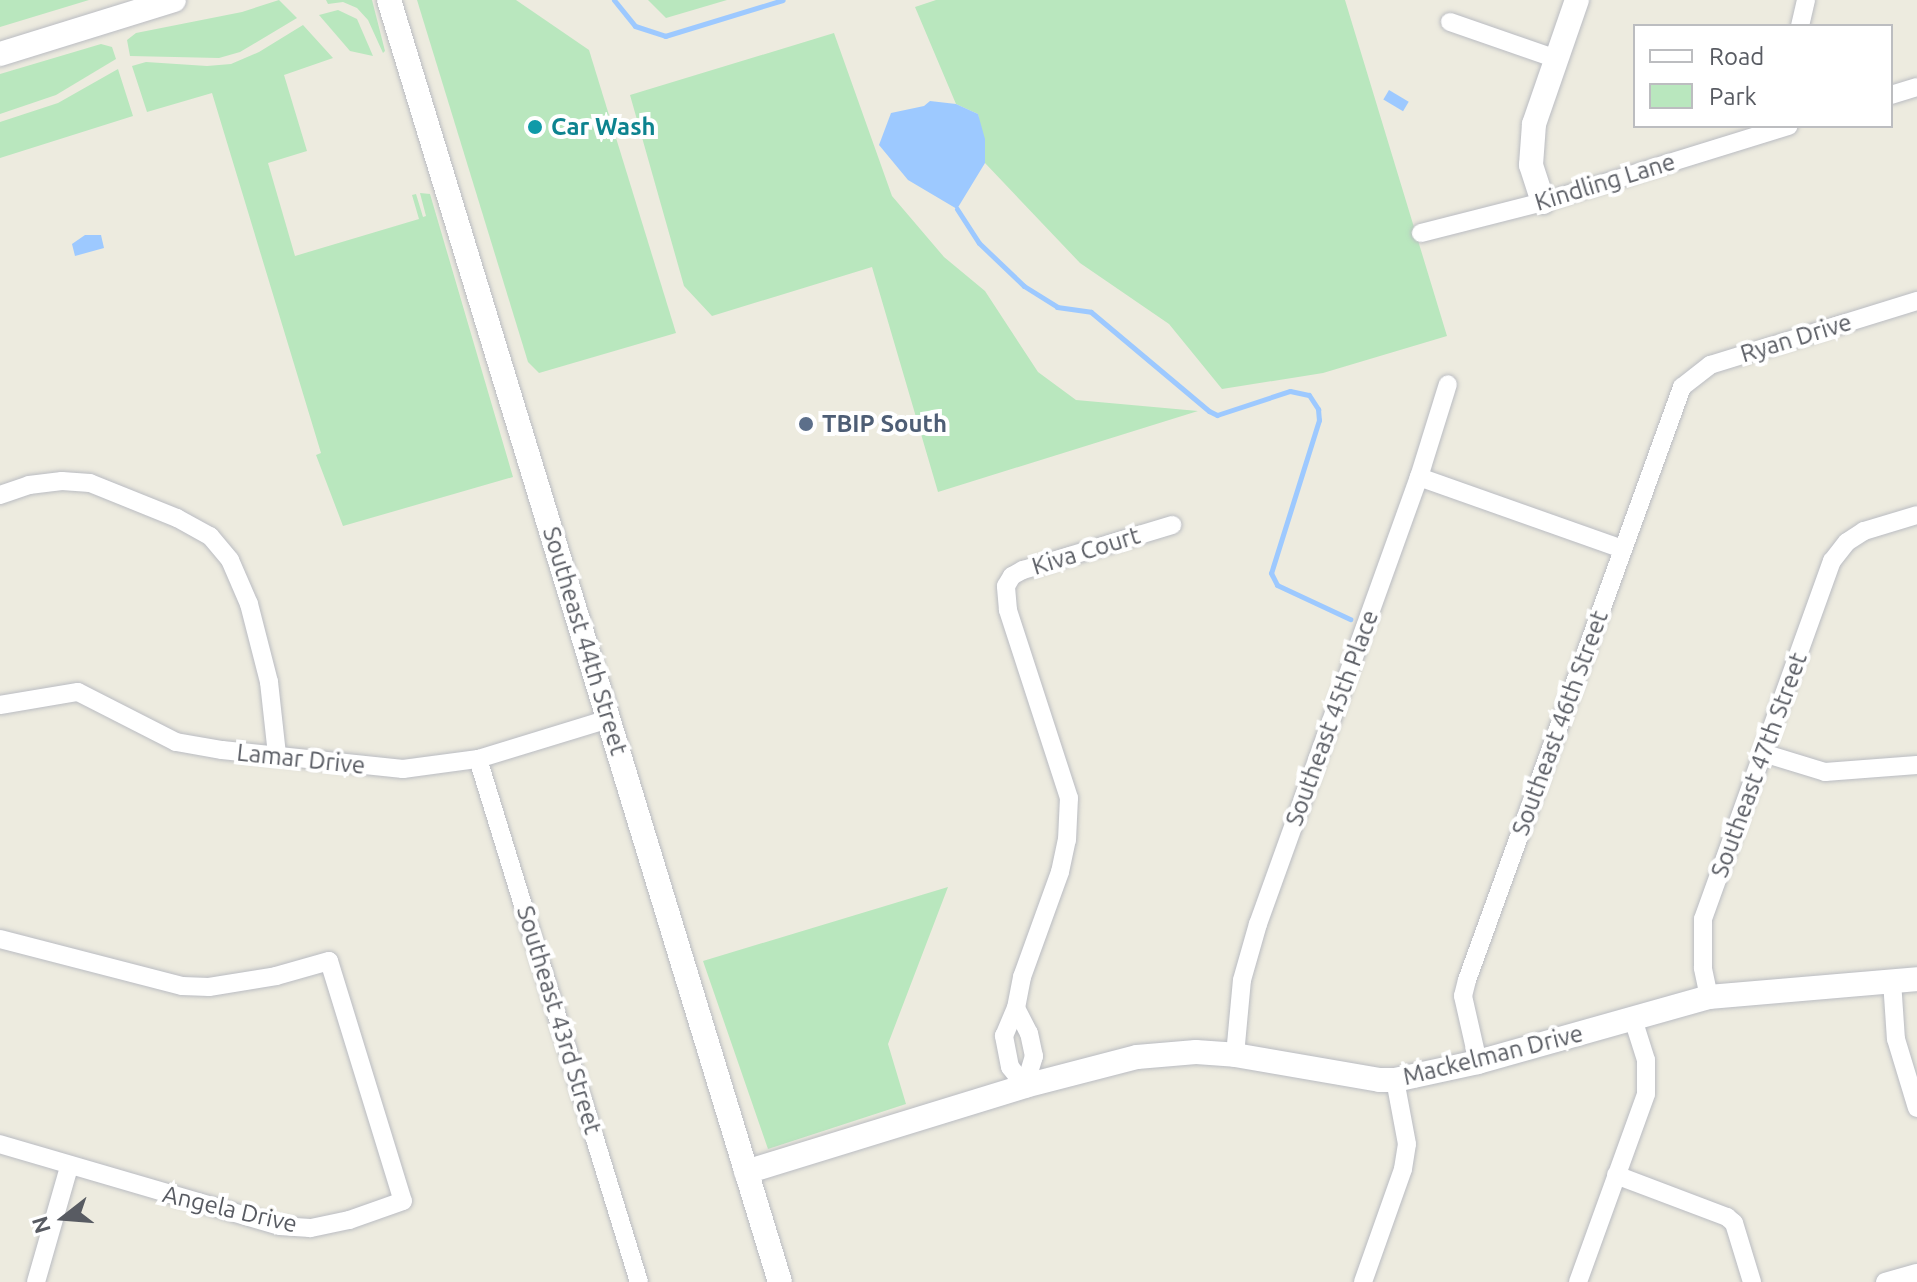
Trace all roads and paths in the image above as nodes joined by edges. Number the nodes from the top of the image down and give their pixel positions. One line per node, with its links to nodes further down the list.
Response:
1 (174, 0): 7 (main road)
2 (389, 0): 23 (main road, Southeast 44th Street)
3 (1577, 0): 8 (main road)
4 (1806, 0): 6 (street)
5 (1450, 22): 8 (street)
6 (1800, 24)
7 (0, 54)
8 (1557, 59): 12 (main road)
9 (1917, 87): 10 (street)
10 (1893, 94)
11 (1782, 128): 12 (street, Kindling Lane)
12 (1543, 202): 13 (street, Kindling Lane)
13 (1421, 233)
14 (1917, 301): 16 (street, Ryan Drive)
15 (1448, 384): 17 (street, Southeast 45th Place)
16 (1682, 387): 21 (street, Southeast 46th Street)
17 (1419, 477): 21 (street); 36 (street, Southeast 45th Place)
18 (0, 495): 25 (street)
19 (1917, 515): 24 (street, Southeast 47th Street)
20 (1172, 525): 32 (street, Kiva Court)
21 (1622, 549): 37 (street, Southeast 46th Street)
22 (0, 705): 25 (street, Lamar Drive)
23 (609, 719): 26 (street, Lamar Drive); 43 (main road, Southeast 44th Street)
24 (1763, 753): 27 (street); 31 (street, Southeast 47th Street)
25 (277, 754): 26 (street, Lamar Drive)
26 (478, 759): 47 (street, Southeast 43rd Street)
27 (1917, 765)
28 (0, 939): 42 (street, Angela Drive)
29 (1917, 979): 30 (main road, Mackelman Drive)
30 (1892, 981): 31 (main road, Mackelman Drive); 40 (street)
31 (1709, 997): 33 (main road, Mackelman Drive)
32 (1016, 1008): 34 (street); 35 (street)
33 (1633, 1019): 37 (main road, Mackelman Drive); 44 (street)
34 (1031, 1042): 35 (street); 39 (street)
35 (1007, 1049): 39 (street)
36 (1235, 1055): 38 (main road, Mackelman Drive); 39 (main road, Mackelman Drive)
37 (1478, 1062): 38 (main road, Mackelman Drive)
38 (1395, 1080): 49 (street)
39 (1025, 1086): 43 (main road, Mackelman Drive)
40 (1917, 1108)
41 (0, 1144): 42 (street, Angela Drive)
42 (69, 1167): 46 (street)
43 (746, 1172): 48 (main road, Southeast 44th Street)
44 (1616, 1175): 50 (street); 51 (street)
45 (1917, 1273): 52 (street)
46 (36, 1282)
47 (639, 1282)
48 (780, 1282)
49 (1363, 1282)
50 (1578, 1282)
51 (1752, 1282)
52 (1885, 1282)

